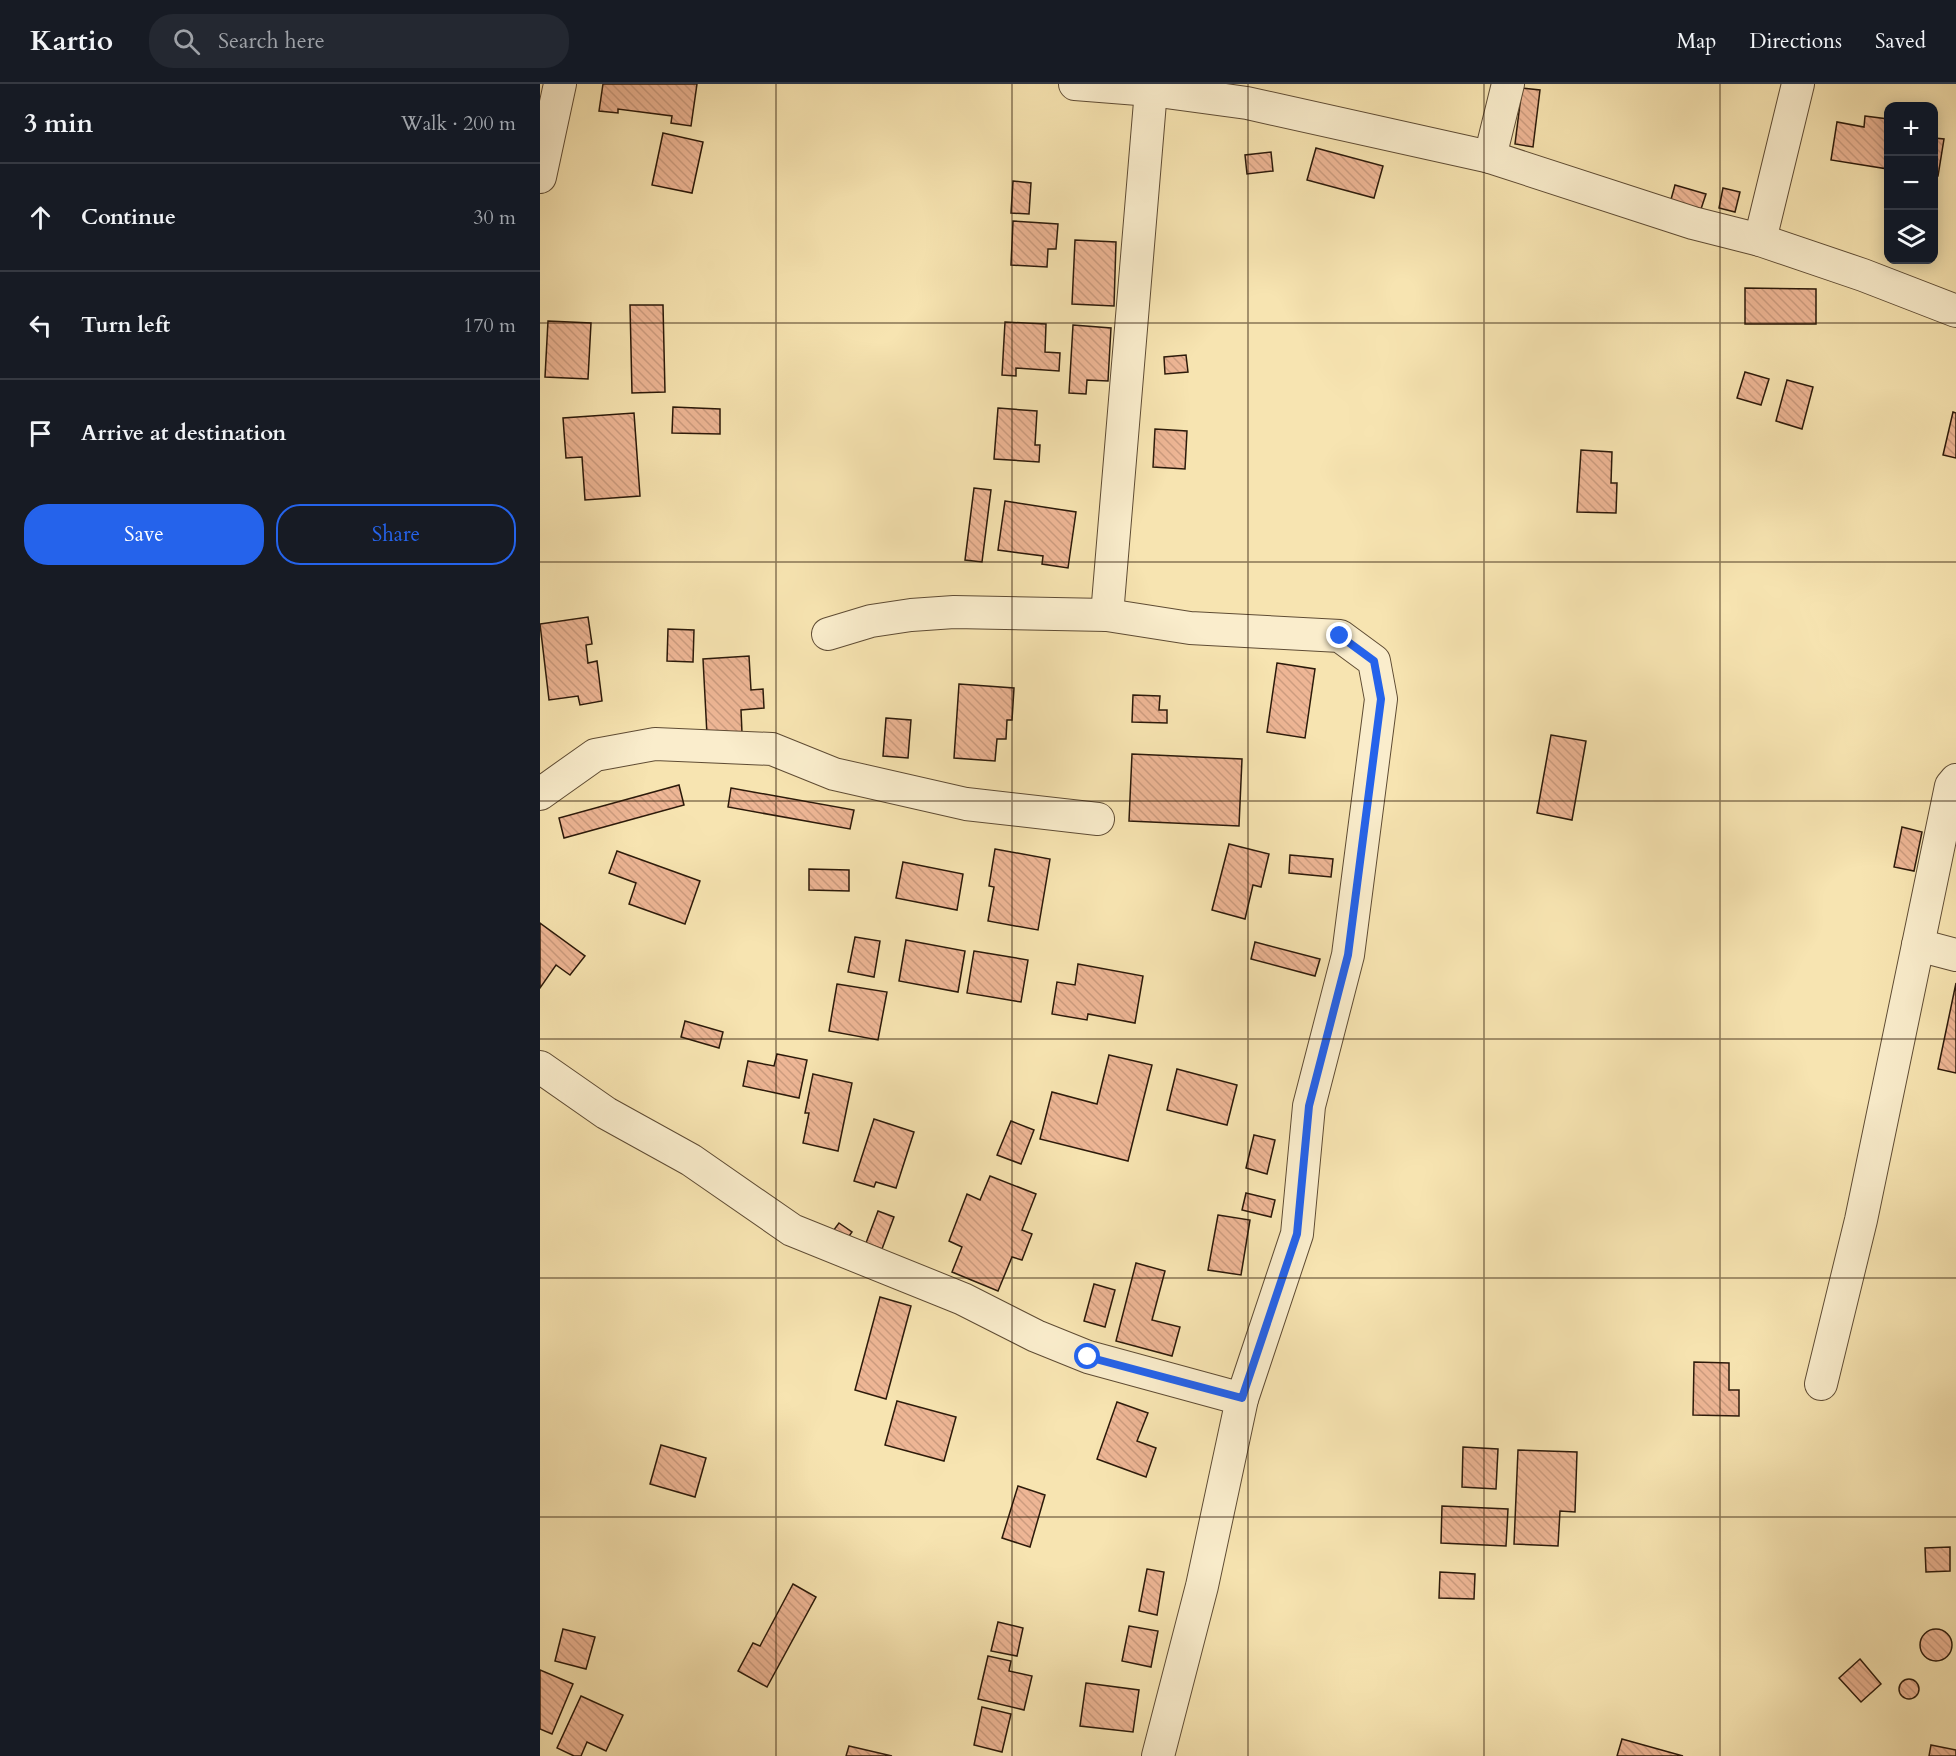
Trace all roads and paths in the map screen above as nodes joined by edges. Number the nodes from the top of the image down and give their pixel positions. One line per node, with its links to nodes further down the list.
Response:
1 (560, 84): 7 (street)
2 (1075, 84): 5 (street)
3 (1508, 84): 6 (street)
4 (1798, 84): 8 (street)
5 (1151, 90): 6 (street); 10 (street)
6 (1490, 157): 8 (street)
7 (540, 177)
8 (1760, 240): 9 (street)
9 (1956, 311)
10 (1107, 615): 11 (street); 19 (street)
11 (828, 634)
12 (1956, 780): 15 (street)
13 (540, 794): 14 (street)
14 (1098, 819)
15 (1918, 945): 16 (street); 18 (street)
16 (1956, 955)
17 (540, 1067): 19 (street)
18 (1821, 1384)
19 (1242, 1398): 20 (street)
20 (1158, 1756)

